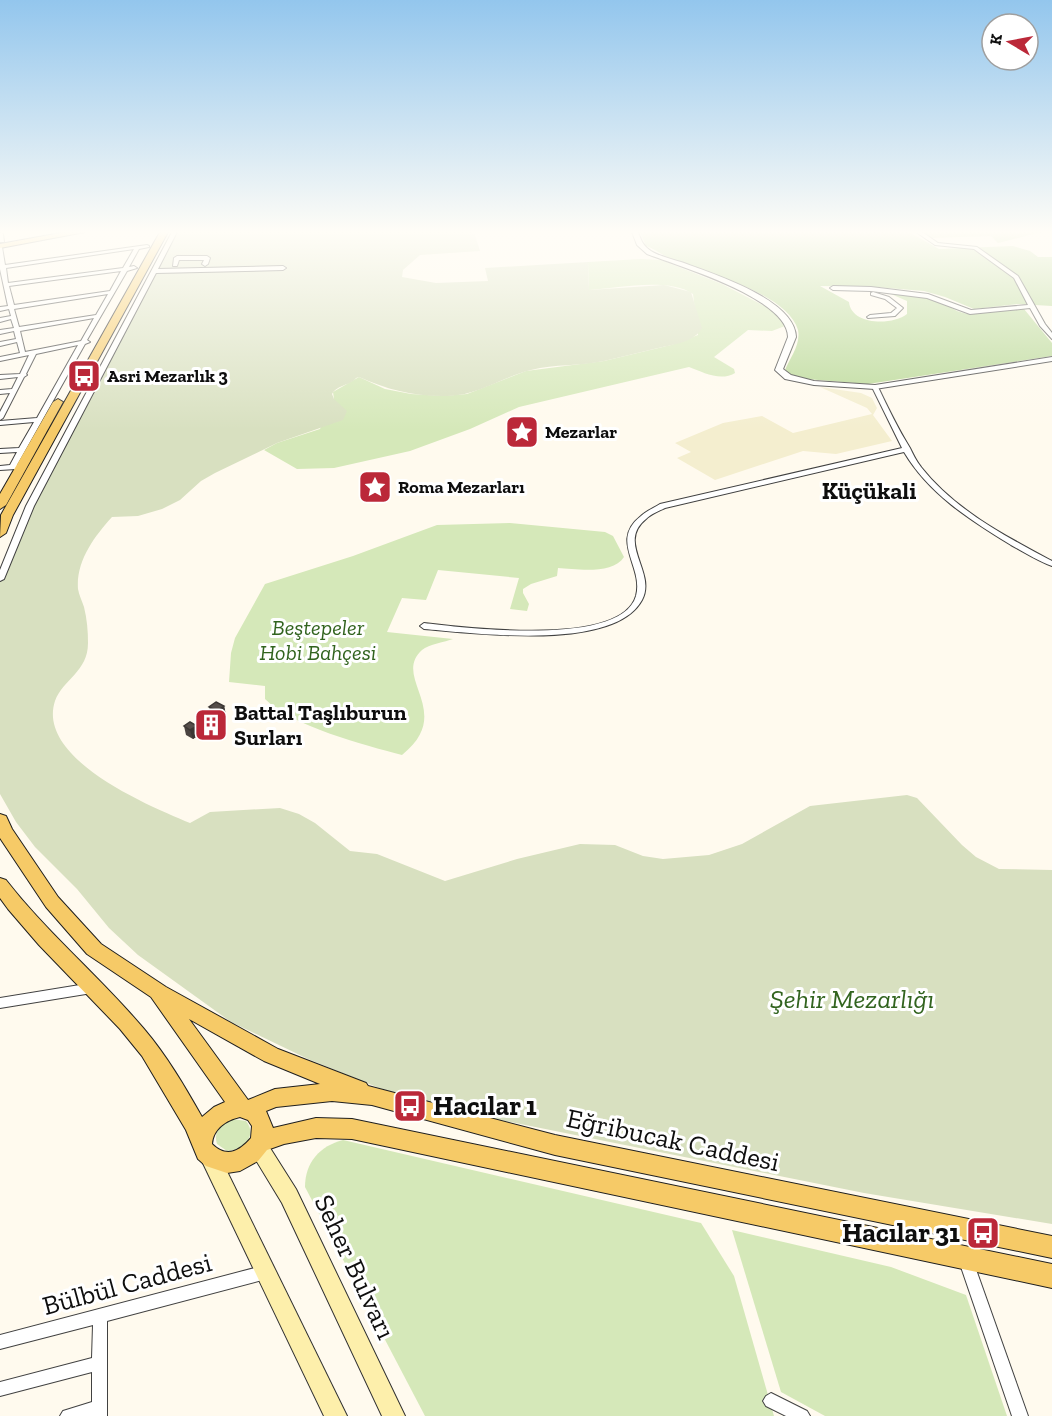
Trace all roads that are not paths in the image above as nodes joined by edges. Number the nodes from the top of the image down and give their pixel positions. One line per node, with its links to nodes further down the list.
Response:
1 (8, 298): 14 (street)
2 (72, 298): 14 (street)
3 (109, 298): 16 (street)
4 (113, 298): 24 (main road)
5 (134, 298): 45 (main road)
6 (140, 298): 47 (street)
7 (756, 298): 32 (street)
8 (887, 298): 18 (street)
9 (905, 298): 12 (street)
10 (933, 298): 13 (street)
11 (1028, 298): 13 (street)
12 (914, 302)
13 (1032, 306): 22 (street)
14 (11, 307): 15 (street); 17 (street)
15 (0, 309)
16 (99, 316): 20 (street); 24 (street)
17 (13, 317): 19 (street); 20 (street)
18 (870, 317)
19 (0, 320)
20 (16, 329): 21 (street); 23 (street)
21 (0, 332)
22 (1052, 337)
23 (19, 340): 25 (street); 27 (street)
24 (89, 341): 26 (street); 37 (street); 42 (main road)
25 (0, 344)
26 (34, 352): 27 (street); 30 (street)
27 (23, 354): 28 (street)
28 (0, 359)
29 (1052, 359): 32 (street)
30 (24, 375): 31 (street); 33 (street)
31 (0, 377)
32 (875, 387): 39 (street)
33 (15, 391): 34 (street); 35 (street)
34 (0, 392)
35 (3, 406): 36 (street)
36 (0, 418)
37 (38, 420): 38 (street); 40 (street)
38 (0, 423)
39 (907, 449): 46 (street); 48 (street)
40 (21, 450): 41 (street); 42 (street)
41 (0, 451)
42 (17, 467): 43 (street); 44 (main road)
43 (0, 468)
44 (1, 500)
45 (0, 533)
46 (1052, 564)
47 (0, 579)
48 (424, 626)
49 (0, 820): 52 (main road)
50 (0, 885): 51 (main road)
51 (92, 988): 53 (street); 57 (main road)
52 (158, 991): 54 (main road); 55 (main road)
53 (0, 1003)
54 (372, 1096): 55 (main road, Eğribucak Caddesi); 58 (main road, Eğribucak Caddesi)
55 (245, 1108): 56 (main road); 57 (main road)
56 (260, 1144): 57 (main road); 59 (main road); 70 (main road, Seher Bulvarı)
57 (206, 1148): 60 (main road)
58 (1052, 1247)
59 (966, 1258): 61 (main road); 72 (street)
60 (266, 1272): 62 (street, Bülbül Caddesi); 69 (main road)
61 (1052, 1276)
62 (100, 1316): 63 (street, Bülbül Caddesi); 64 (street)
63 (0, 1342)
64 (100, 1363): 65 (street); 67 (street)
65 (0, 1389)
66 (771, 1401): 71 (street)
67 (99, 1412): 68 (street)
68 (68, 1416)
69 (336, 1416)
70 (394, 1416)
71 (802, 1416)
72 (1020, 1416)

